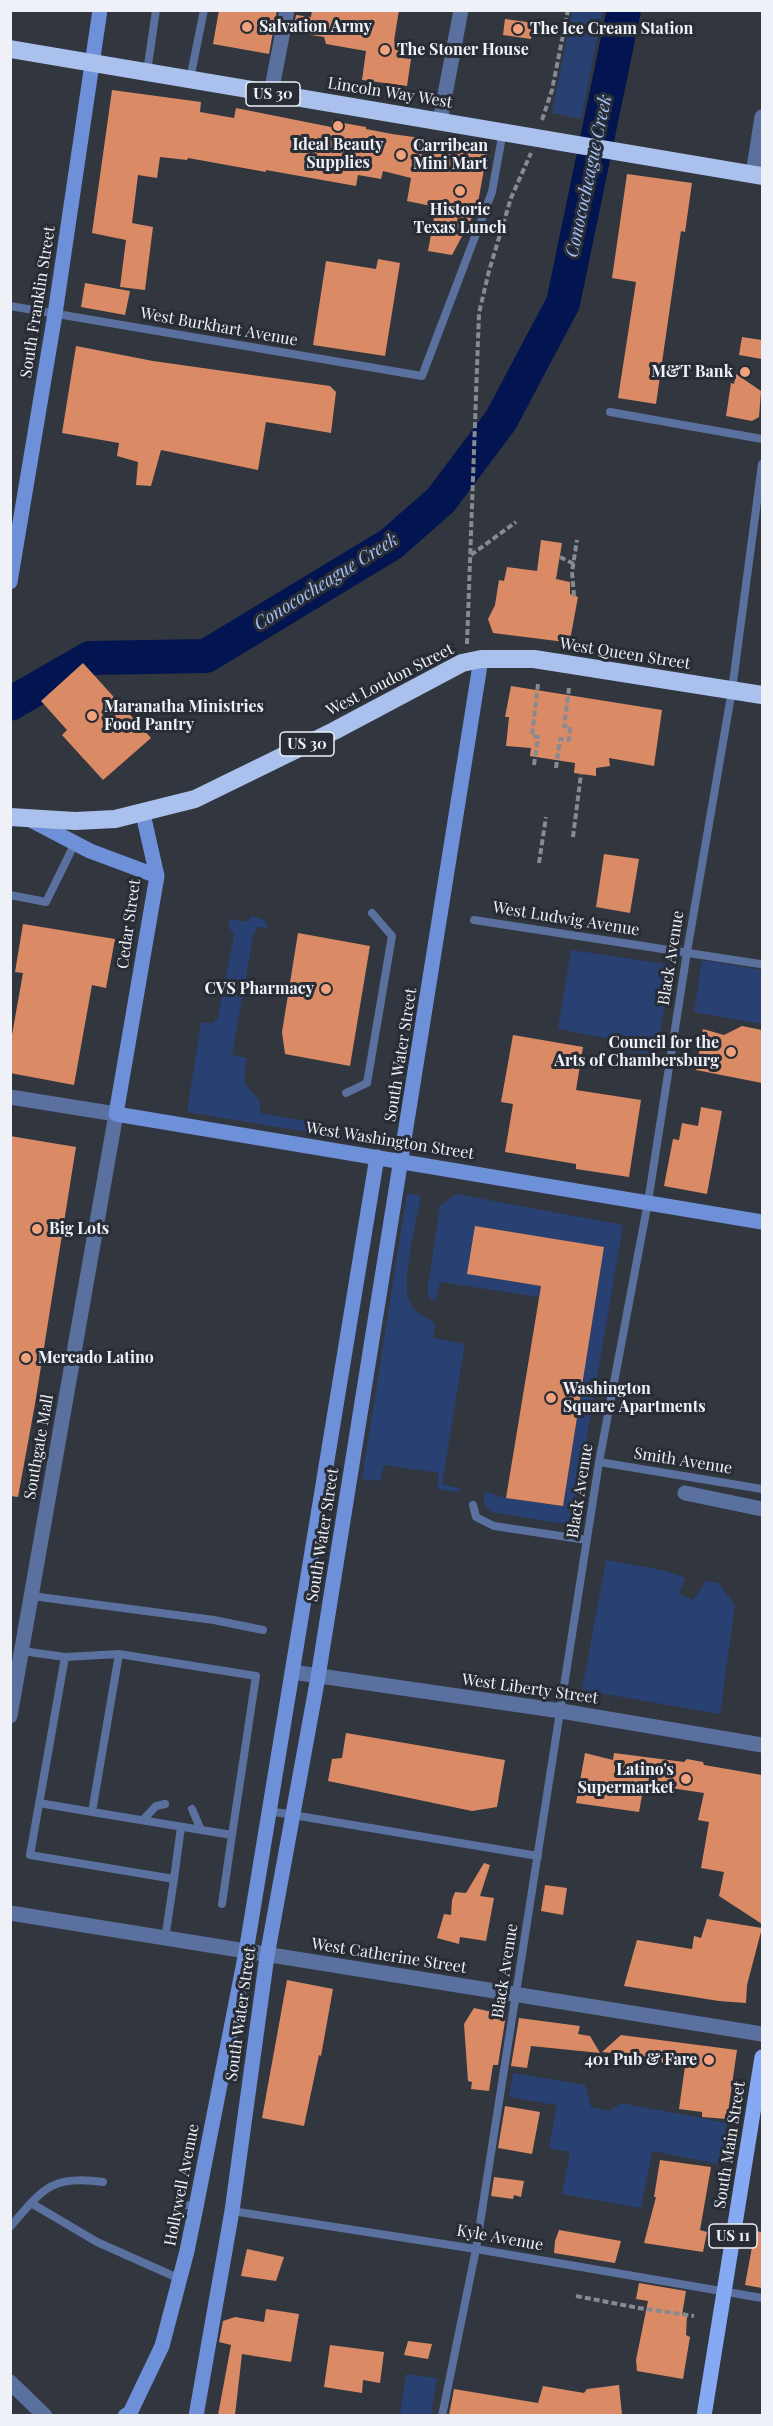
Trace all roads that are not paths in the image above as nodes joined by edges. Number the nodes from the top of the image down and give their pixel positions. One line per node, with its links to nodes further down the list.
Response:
1 (100, 10): 7 (street, South Franklin Street)
2 (156, 10): 8 (lane)
3 (204, 10): 9 (lane)
4 (287, 10): 10 (street)
5 (461, 10): 12 (street)
6 (10, 49): 7 (highway, Lincoln Way West / US 30)
7 (92, 63): 8 (highway, Lincoln Way West / US 30); 16 (street, South Franklin Street)
8 (147, 72): 9 (highway, Lincoln Way West / US 30)
9 (190, 79): 10 (highway, Lincoln Way West / US 30)
10 (271, 93): 12 (highway, Lincoln Way West / US 30)
11 (762, 117): 14 (street)
12 (440, 121): 13 (highway, Lincoln Way West / US 30)
13 (503, 131): 14 (highway, Lincoln Way West / US 30); 16 (lane, West Burkhart Avenue)
14 (758, 175)
15 (10, 306): 16 (lane, West Burkhart Avenue)
16 (54, 314): 20 (street, South Franklin Street)
17 (610, 412): 18 (lane)
18 (762, 438)
19 (762, 464): 23 (lane, Black Avenue)
20 (13, 565): 21 (street, South Franklin Street)
21 (10, 582)
22 (481, 659): 23 (highway, West Queen Street / US 30); 25 (highway, West Loudon Street / US 30); 39 (street, South Water Street)
23 (732, 690): 24 (highway, West Queen Street / US 30); 33 (lane, Black Avenue)
24 (762, 695)
25 (143, 814): 27 (highway, West Loudon Street / US 30); 29 (street)
26 (10, 817): 27 (highway, West Loudon Street / US 30)
27 (29, 819): 28 (street, Cedar Street)
28 (75, 843): 29 (street, Cedar Street); 30 (lane)
29 (157, 876): 37 (street, Cedar Street)
30 (10, 895)
31 (372, 913): 35 (lane)
32 (474, 920): 33 (lane, West Ludwig Avenue)
33 (687, 952): 34 (lane, West Ludwig Avenue); 40 (lane, Black Avenue)
34 (760, 964)
35 (346, 1093)
36 (10, 1097): 37 (street, West Washington Street)
37 (116, 1114): 38 (street, West Washington Street); 48 (street, Southgate Mall)
38 (377, 1157): 39 (street, West Washington Street); 53 (street, South Water Street)
39 (402, 1161): 40 (street, West Washington Street); 54 (street, South Water Street)
40 (648, 1202): 41 (street, West Washington Street); 42 (lane, Black Avenue)
41 (762, 1222)
42 (599, 1462): 43 (lane, Smith Avenue); 47 (lane, Black Avenue)
43 (762, 1489)
44 (685, 1492): 46 (street)
45 (472, 1505): 47 (lane)
46 (762, 1509)
47 (587, 1540): 55 (lane, Black Avenue)
48 (32, 1596): 49 (lane); 50 (street, Southgate Mall)
49 (263, 1630)
50 (22, 1651): 52 (lane); 56 (street, Southgate Mall)
51 (119, 1654): 52 (lane); 62 (lane); 67 (lane)
52 (65, 1657): 58 (lane)
53 (292, 1672): 54 (street, West Liberty Street); 61 (street, South Water Street)
54 (318, 1677): 55 (street, West Liberty Street); 63 (street, South Water Street)
55 (561, 1711): 57 (street, West Liberty Street); 68 (lane, Black Avenue)
56 (10, 1716)
57 (762, 1745)
58 (39, 1803): 62 (lane); 69 (lane)
59 (165, 1804): 64 (lane)
60 (192, 1809): 66 (lane)
61 (269, 1811): 63 (lane); 73 (street, South Water Street)
62 (92, 1812): 64 (lane)
63 (293, 1816): 68 (lane); 74 (street, South Water Street)
64 (143, 1820): 65 (lane)
65 (181, 1827): 66 (lane); 69 (lane)
66 (201, 1830): 67 (lane)
67 (232, 1835): 70 (lane)
68 (538, 1856): 75 (lane, Black Avenue)
69 (174, 1879): 72 (lane)
70 (222, 1904)
71 (10, 1913): 72 (street, West Catherine Street)
72 (165, 1939): 73 (street, West Catherine Street)
73 (246, 1952): 74 (street, West Catherine Street); 81 (street, Hollywell Avenue)
74 (267, 1956): 75 (street, West Catherine Street); 82 (street, South Water Street)
75 (516, 1994): 76 (street, West Catherine Street); 84 (lane, Black Avenue)
76 (762, 2034)
77 (762, 2058): 86 (main road, South Main Street / US 11)
78 (103, 2182): 80 (lane)
79 (177, 2202): 81 (lane)
80 (31, 2203): 83 (lane); 85 (lane)
81 (196, 2207): 85 (street, Hollywell Avenue)
82 (232, 2211): 84 (lane, Kyle Avenue); 91 (street, South Water Street)
83 (10, 2227)
84 (476, 2249): 86 (lane, Kyle Avenue); 92 (lane, Black Avenue)
85 (180, 2279): 90 (street, Hollywell Avenue)
86 (724, 2291): 87 (lane, Kyle Avenue); 93 (main road, South Main Street / US 11)
87 (762, 2298)
88 (10, 2382): 89 (street)
89 (45, 2415)
90 (126, 2415)
91 (196, 2415)
92 (442, 2415)
93 (704, 2415)

